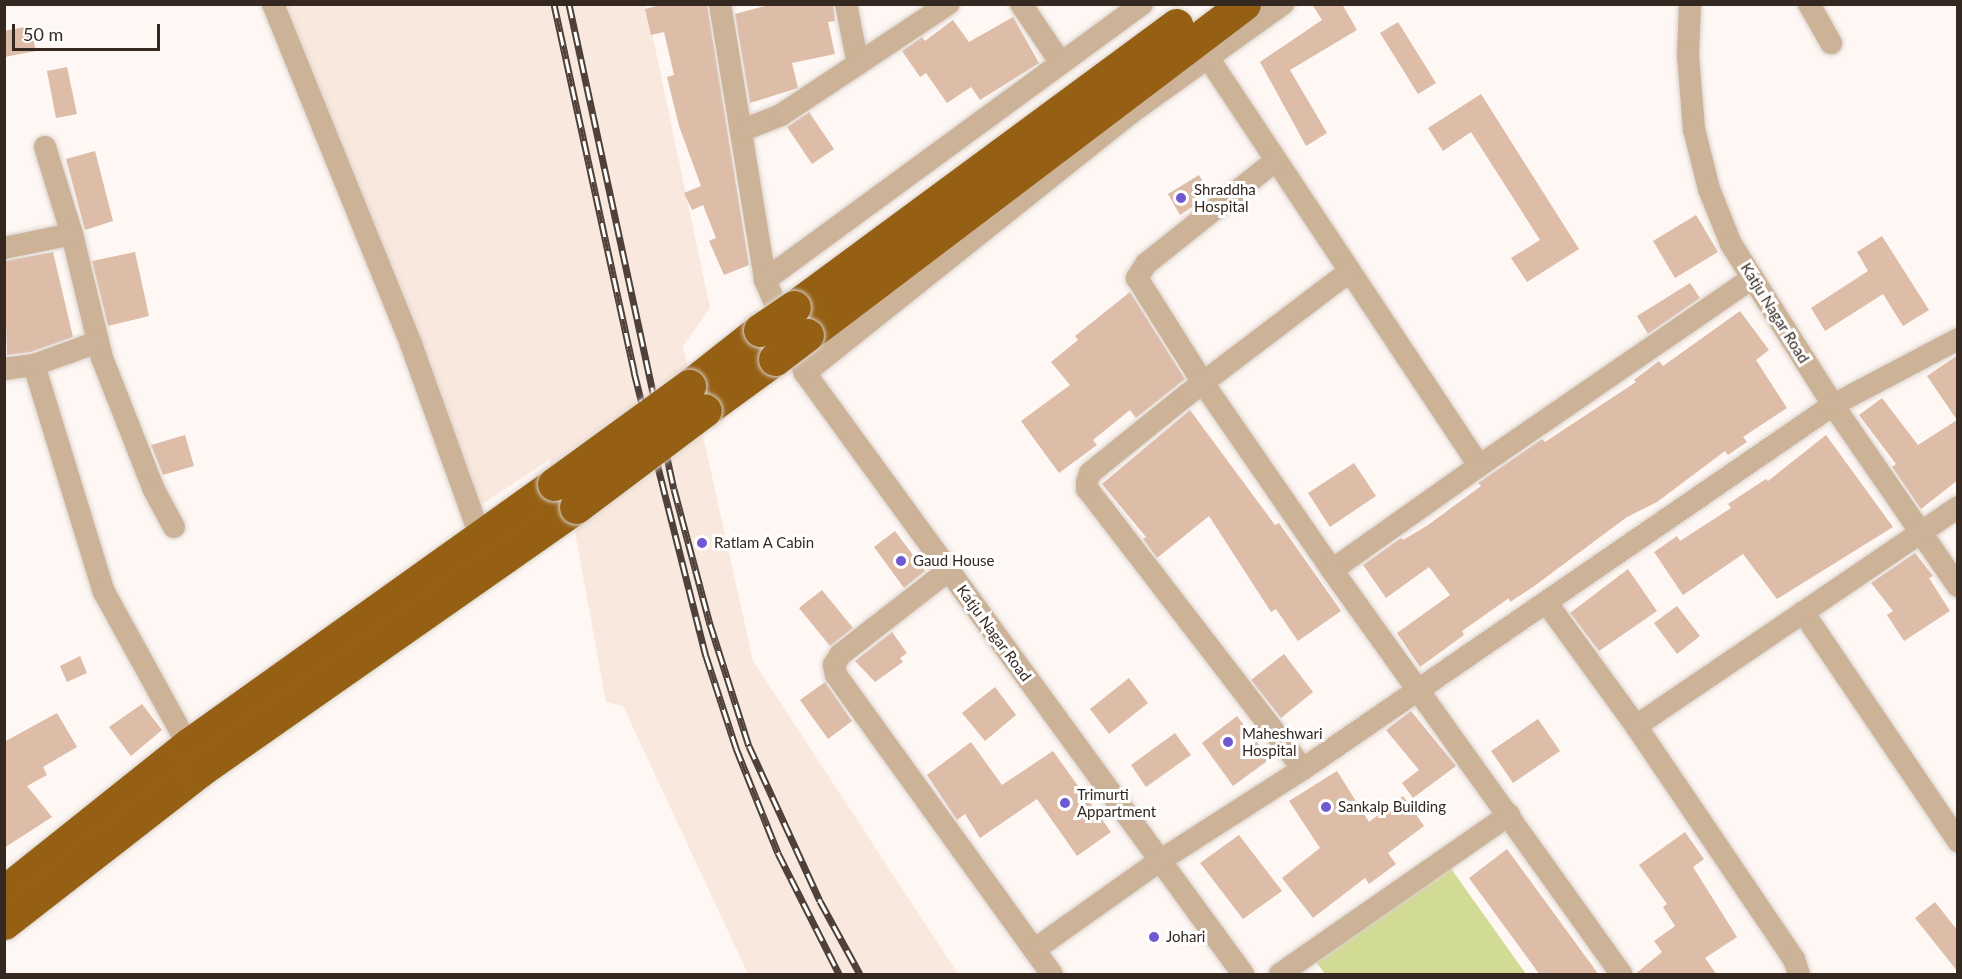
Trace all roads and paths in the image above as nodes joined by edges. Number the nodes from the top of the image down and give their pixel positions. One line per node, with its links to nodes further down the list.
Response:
1 (273, 4): 38 (street)
2 (720, 4): 16 (street, Katju Nagar Road)
3 (846, 4): 15 (street)
4 (948, 4): 15 (street)
5 (1021, 4): 14 (street)
6 (1142, 4): 14 (street)
7 (1205, 4): 24 (highway)
8 (1244, 4): 24 (highway)
9 (1283, 4): 13 (street)
10 (1690, 4): 22 (street, Katju Nagar Road)
11 (1809, 4): 12 (street)
12 (1831, 43)
13 (1209, 59): 18 (street); 29 (street)
14 (1061, 63): 23 (street)
15 (858, 64): 16 (street)
16 (743, 130): 23 (street, Katju Nagar Road)
17 (45, 147): 19 (street)
18 (1275, 160): 21 (street); 30 (street)
19 (72, 234): 20 (street); 26 (street)
20 (4, 248)
21 (1349, 272): 30 (street); 33 (street)
22 (1753, 278): 32 (street, Katju Nagar Road); 33 (street)
23 (765, 280): 29 (street, Katju Nagar Road)
24 (800, 321): 31 (highway, bridge); 31 (highway, bridge)
25 (1958, 339): 32 (street)
26 (98, 342): 27 (street); 36 (street)
27 (34, 365): 28 (street); 46 (street)
28 (4, 369)
29 (805, 373): 39 (street, Katju Nagar Road)
30 (1203, 382): 40 (street); 47 (street)
31 (697, 398): 34 (highway, bridge)
32 (1833, 405): 37 (street, Katju Nagar Road); 42 (street)
33 (1479, 466): 40 (street)
34 (565, 496): 38 (highway); 52 (highway)
35 (1958, 507): 37 (street)
36 (174, 527)
37 (1919, 530): 41 (street, Katju Nagar Road); 43 (street)
38 (480, 536): 46 (highway)
39 (949, 570): 50 (street, Katju Nagar Road); 53 (street)
40 (1332, 570): 44 (street)
41 (1958, 586)
42 (1546, 602): 44 (street); 45 (street)
43 (1803, 612): 45 (street); 49 (street)
44 (1420, 689): 47 (street); 48 (street)
45 (1636, 726): 58 (street)
46 (188, 745): 51 (highway)
47 (1303, 769): 50 (street)
48 (1509, 815): 56 (street); 57 (street)
49 (1958, 841)
50 (1158, 862): 53 (street); 55 (street, Katju Nagar Road)
51 (7, 886)
52 (4, 923)
53 (1035, 950): 54 (street)
54 (1052, 975)
55 (1243, 975)
56 (1280, 975)
57 (1621, 975)
58 (1799, 975)

